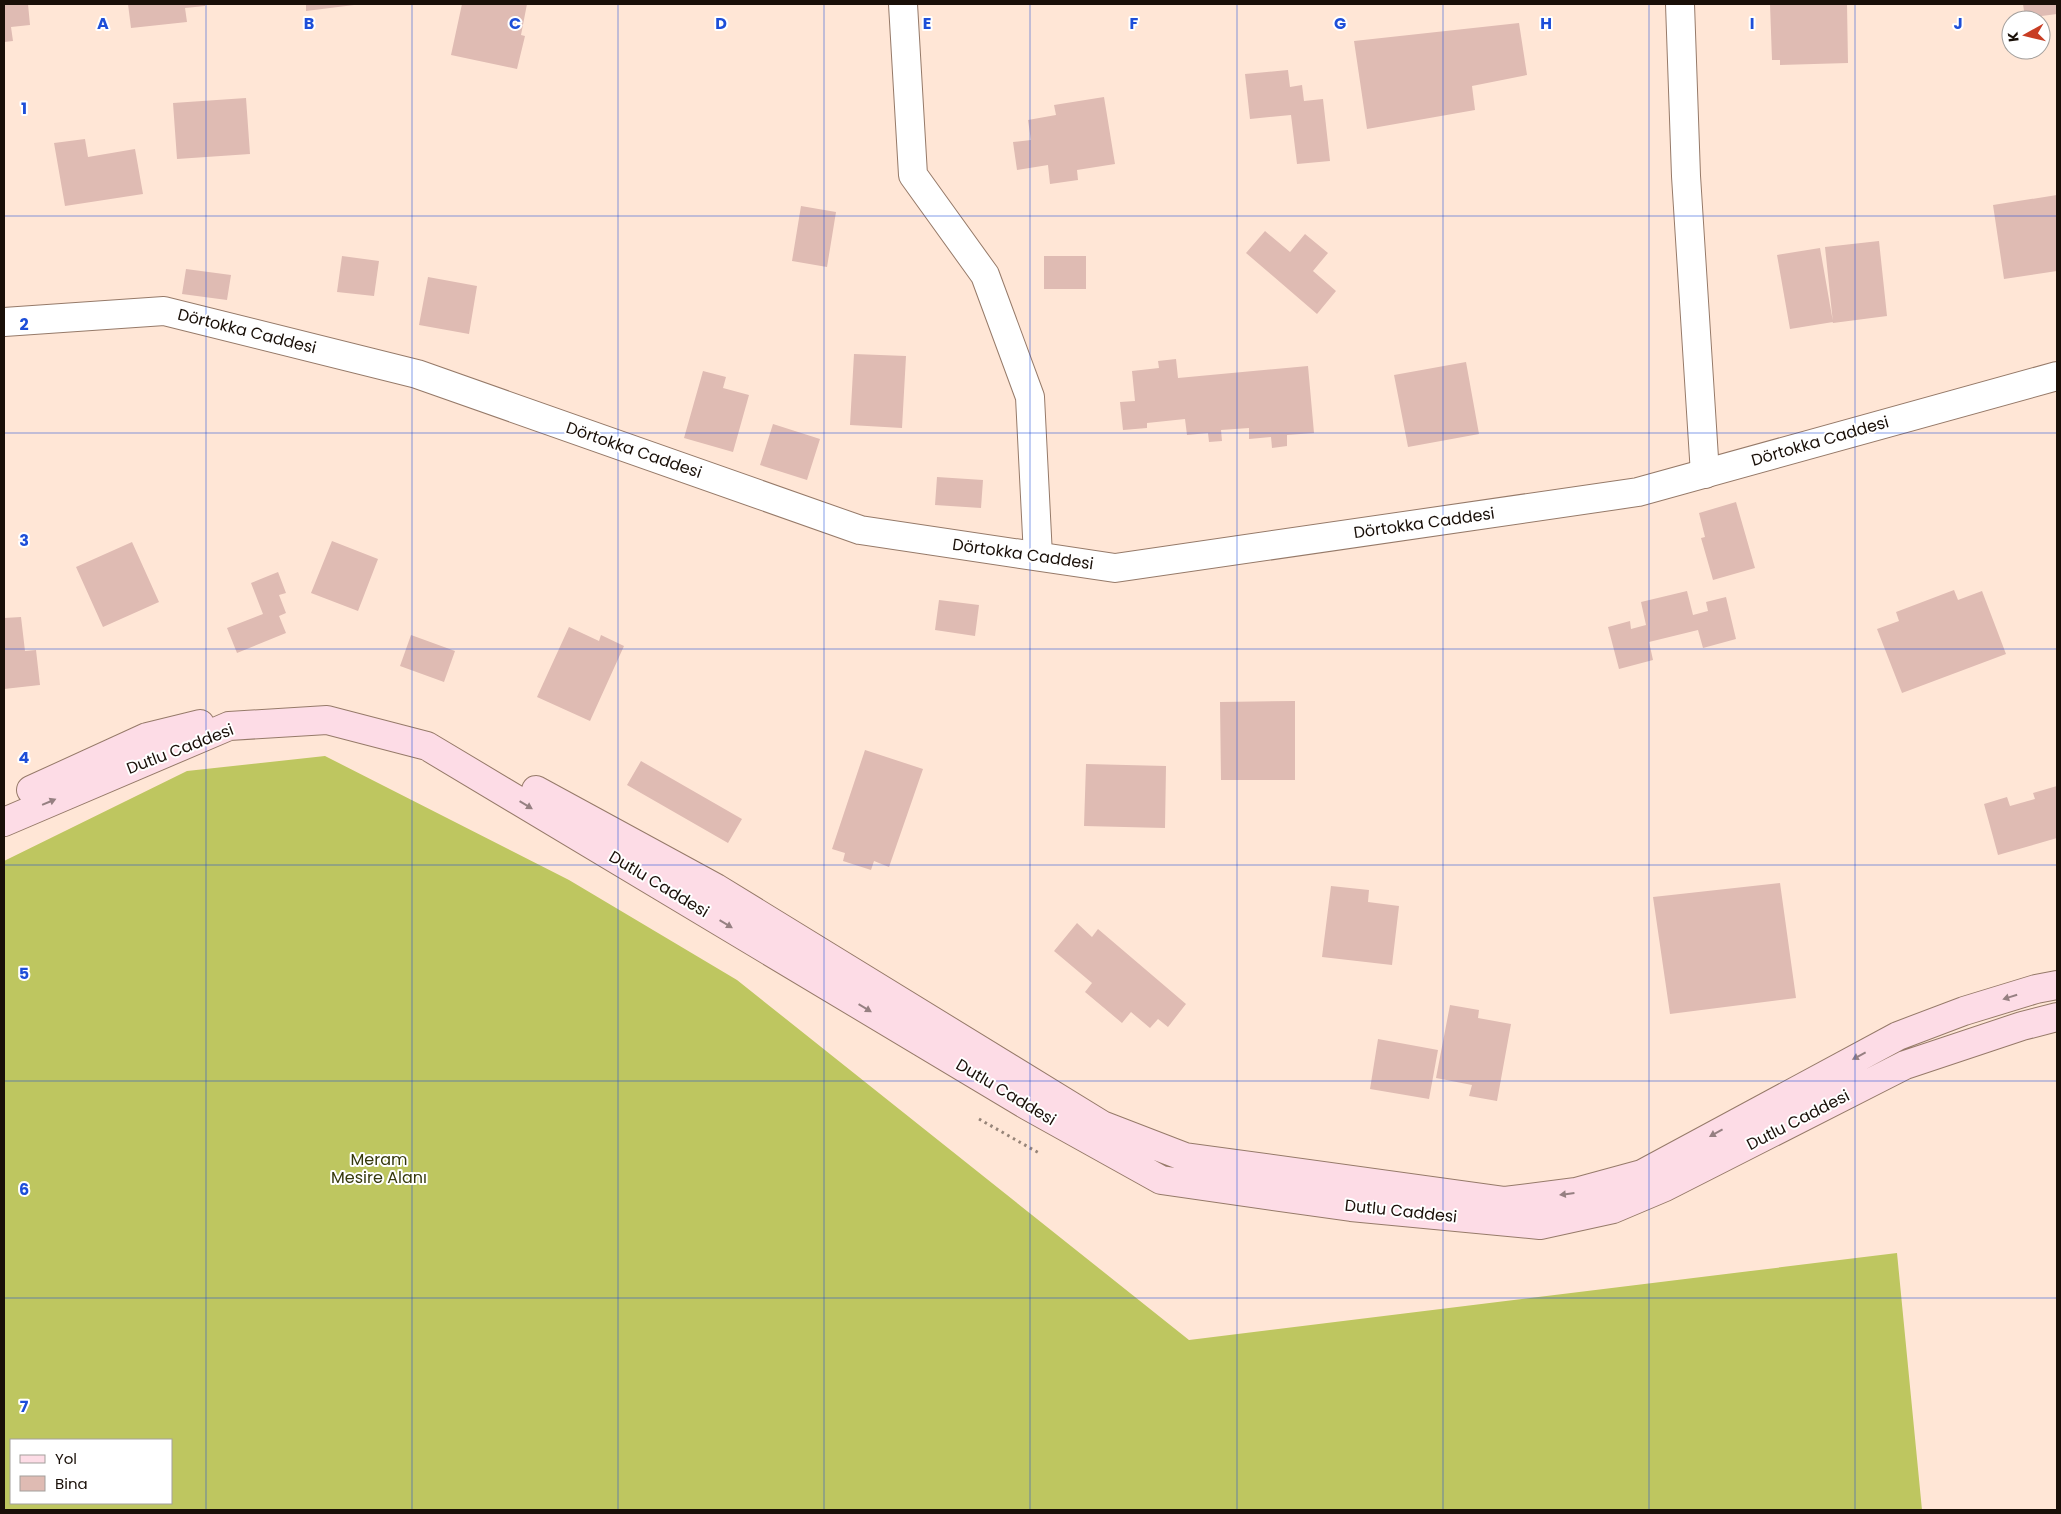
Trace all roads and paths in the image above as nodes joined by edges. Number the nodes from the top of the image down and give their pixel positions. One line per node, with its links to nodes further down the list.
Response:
1 (903, 4): 6 (street)
2 (1680, 4): 5 (street)
3 (4, 322): 6 (street, Dörtokka Caddesi)
4 (2057, 376): 5 (street, Dörtokka Caddesi)
5 (1704, 474): 6 (street, Dörtokka Caddesi)
6 (1038, 556)
7 (4, 803): 9 (main road, Dutlu Caddesi, one-way to 7)
8 (4, 822): 10 (main road, Dutlu Caddesi, one-way to 10)
9 (2057, 985)
10 (2057, 1017)
11 (974, 1116): 12 (path)
12 (1042, 1155)

